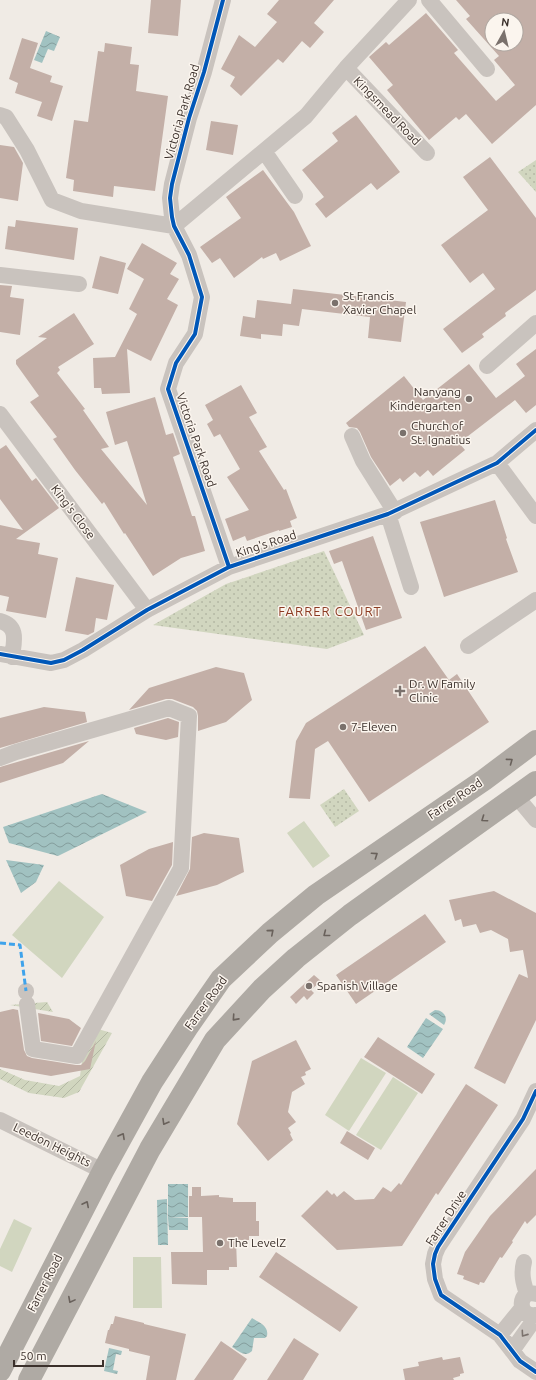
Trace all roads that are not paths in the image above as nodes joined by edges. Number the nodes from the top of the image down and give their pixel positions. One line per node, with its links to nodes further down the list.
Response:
1 (224, 0): 10 (street, Victoria Park Road)
2 (409, 0): 4 (street, Kingsmead Road)
3 (429, 0): 5 (street)
4 (346, 68): 7 (street, Kingsmead Road); 8 (street, Kingsmead Road)
5 (487, 69)
6 (0, 115): 10 (street)
7 (264, 151): 9 (street); 10 (street, Kingsmead Road)
8 (427, 153)
9 (295, 196)
10 (174, 226): 21 (street, Victoria Park Road)
11 (0, 275): 12 (street)
12 (79, 284)
13 (536, 323): 14 (street)
14 (487, 366)
15 (0, 414): 24 (street, King's Close)
16 (536, 430): 18 (street, King's Road)
17 (352, 436): 19 (street)
18 (498, 463): 19 (street, King's Road); 20 (street)
19 (392, 513): 21 (street, King's Road); 22 (street)
20 (536, 516)
21 (229, 567): 24 (street, King's Road)
22 (411, 588)
23 (536, 600): 26 (street)
24 (147, 610): 27 (street, King's Road)
25 (0, 621): 27 (street)
26 (468, 646)
27 (6, 656)
28 (536, 741): 36 (highway, Farrer Road, one-way to 28)
29 (0, 758): 33 (street)
30 (536, 782): 31 (highway)
31 (516, 796): 32 (street); 42 (highway, one-way to 42)
32 (536, 820)
33 (26, 995)
34 (536, 1091): 40 (street, Farrer Drive)
35 (0, 1120): 36 (street, Leedon Heights)
36 (103, 1171): 38 (highway, Farrer Road, one-way to 36)
37 (524, 1262): 39 (street)
38 (45, 1284): 43 (highway, Farrer Road); 45 (highway)
39 (531, 1305): 40 (street); 41 (street, one-way to 41)
40 (500, 1335): 41 (street, Farrer Drive)
41 (512, 1351): 44 (street, Farrer Drive)
42 (44, 1352): 46 (highway); 47 (highway)
43 (0, 1371)
44 (536, 1372)
45 (4, 1380)
46 (29, 1380)
47 (39, 1380)

